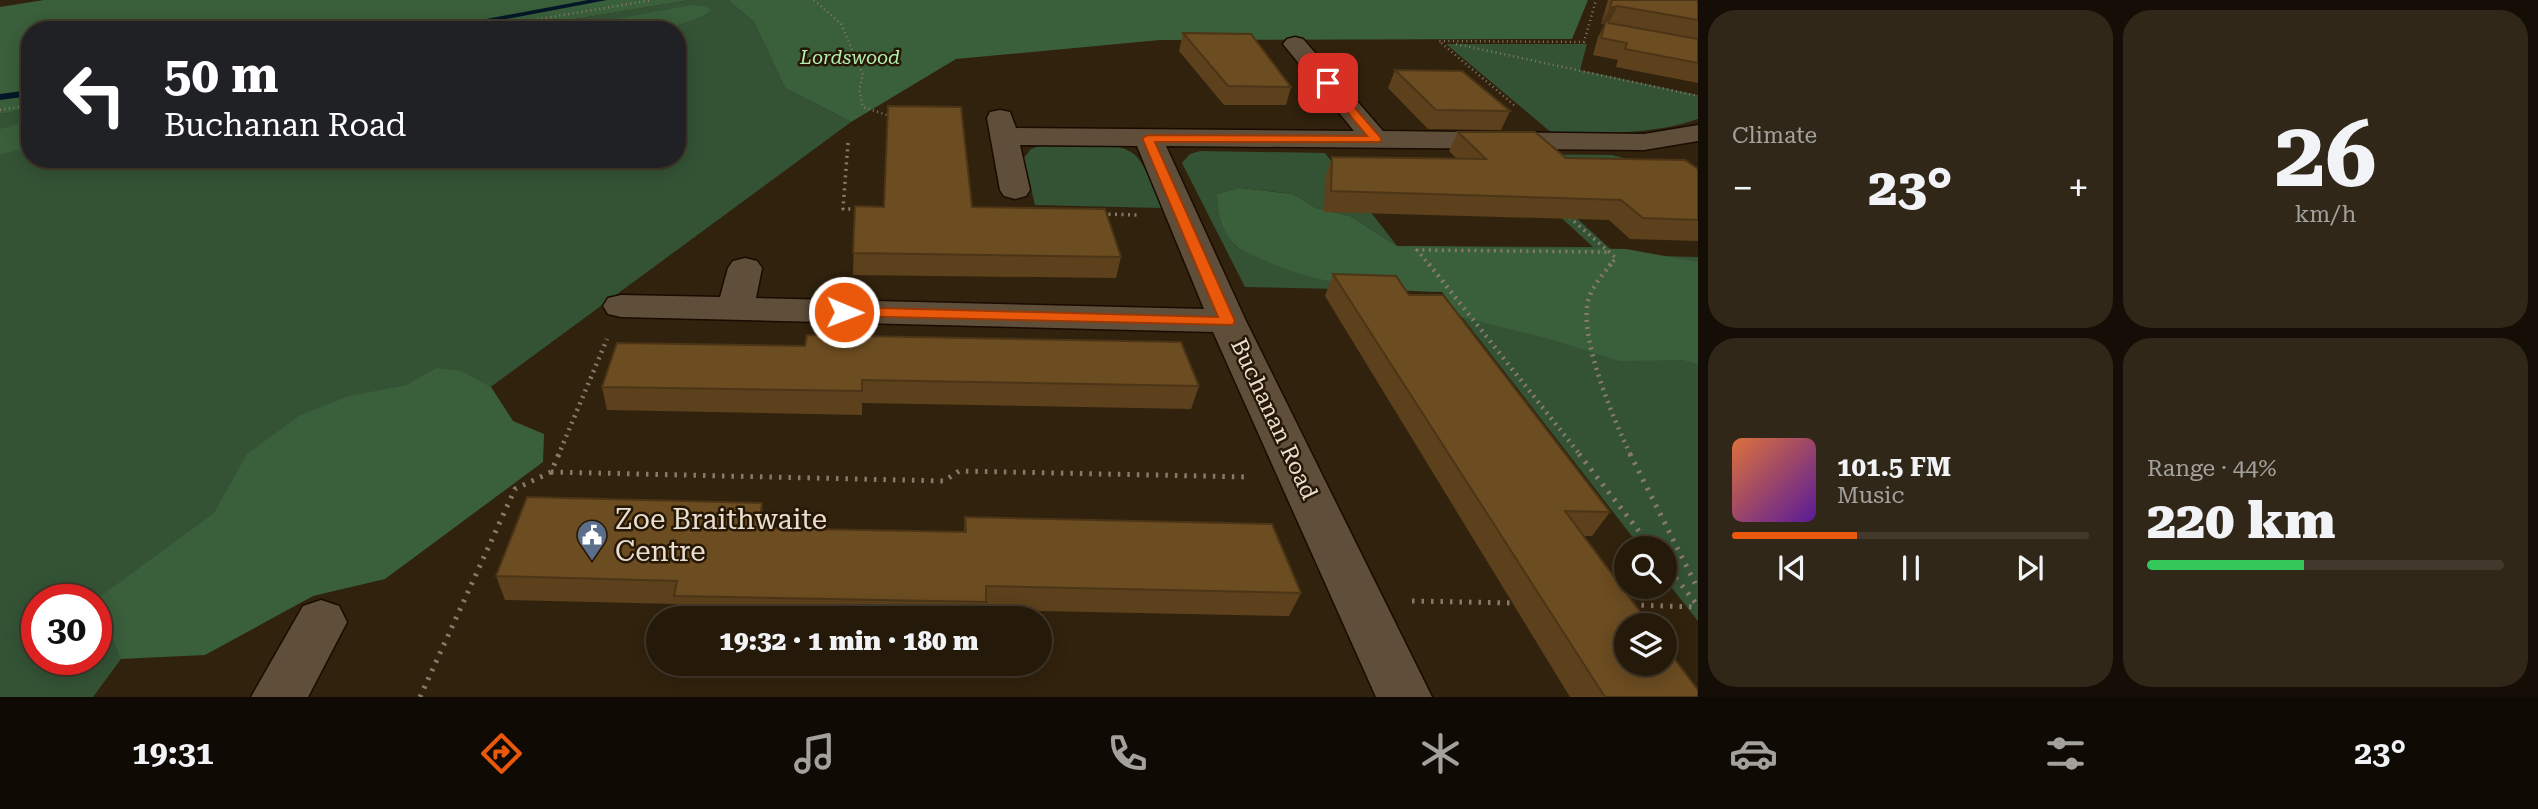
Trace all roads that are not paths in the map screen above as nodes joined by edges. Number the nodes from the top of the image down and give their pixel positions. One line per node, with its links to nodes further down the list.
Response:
1 (1295, 44): 4 (street)
2 (1698, 133): 5 (street)
3 (1148, 138): 4 (street); 7 (street); 11 (street, Buchanan Road)
4 (1377, 140): 5 (street)
5 (1644, 142): 6 (street)
6 (1673, 163)
7 (1015, 190)
8 (745, 268): 10 (street)
9 (621, 306): 10 (street)
10 (734, 309): 11 (street)
11 (1227, 321): 14 (street, Buchanan Road)
12 (321, 622): 13 (street)
13 (279, 697)
14 (1404, 697)

